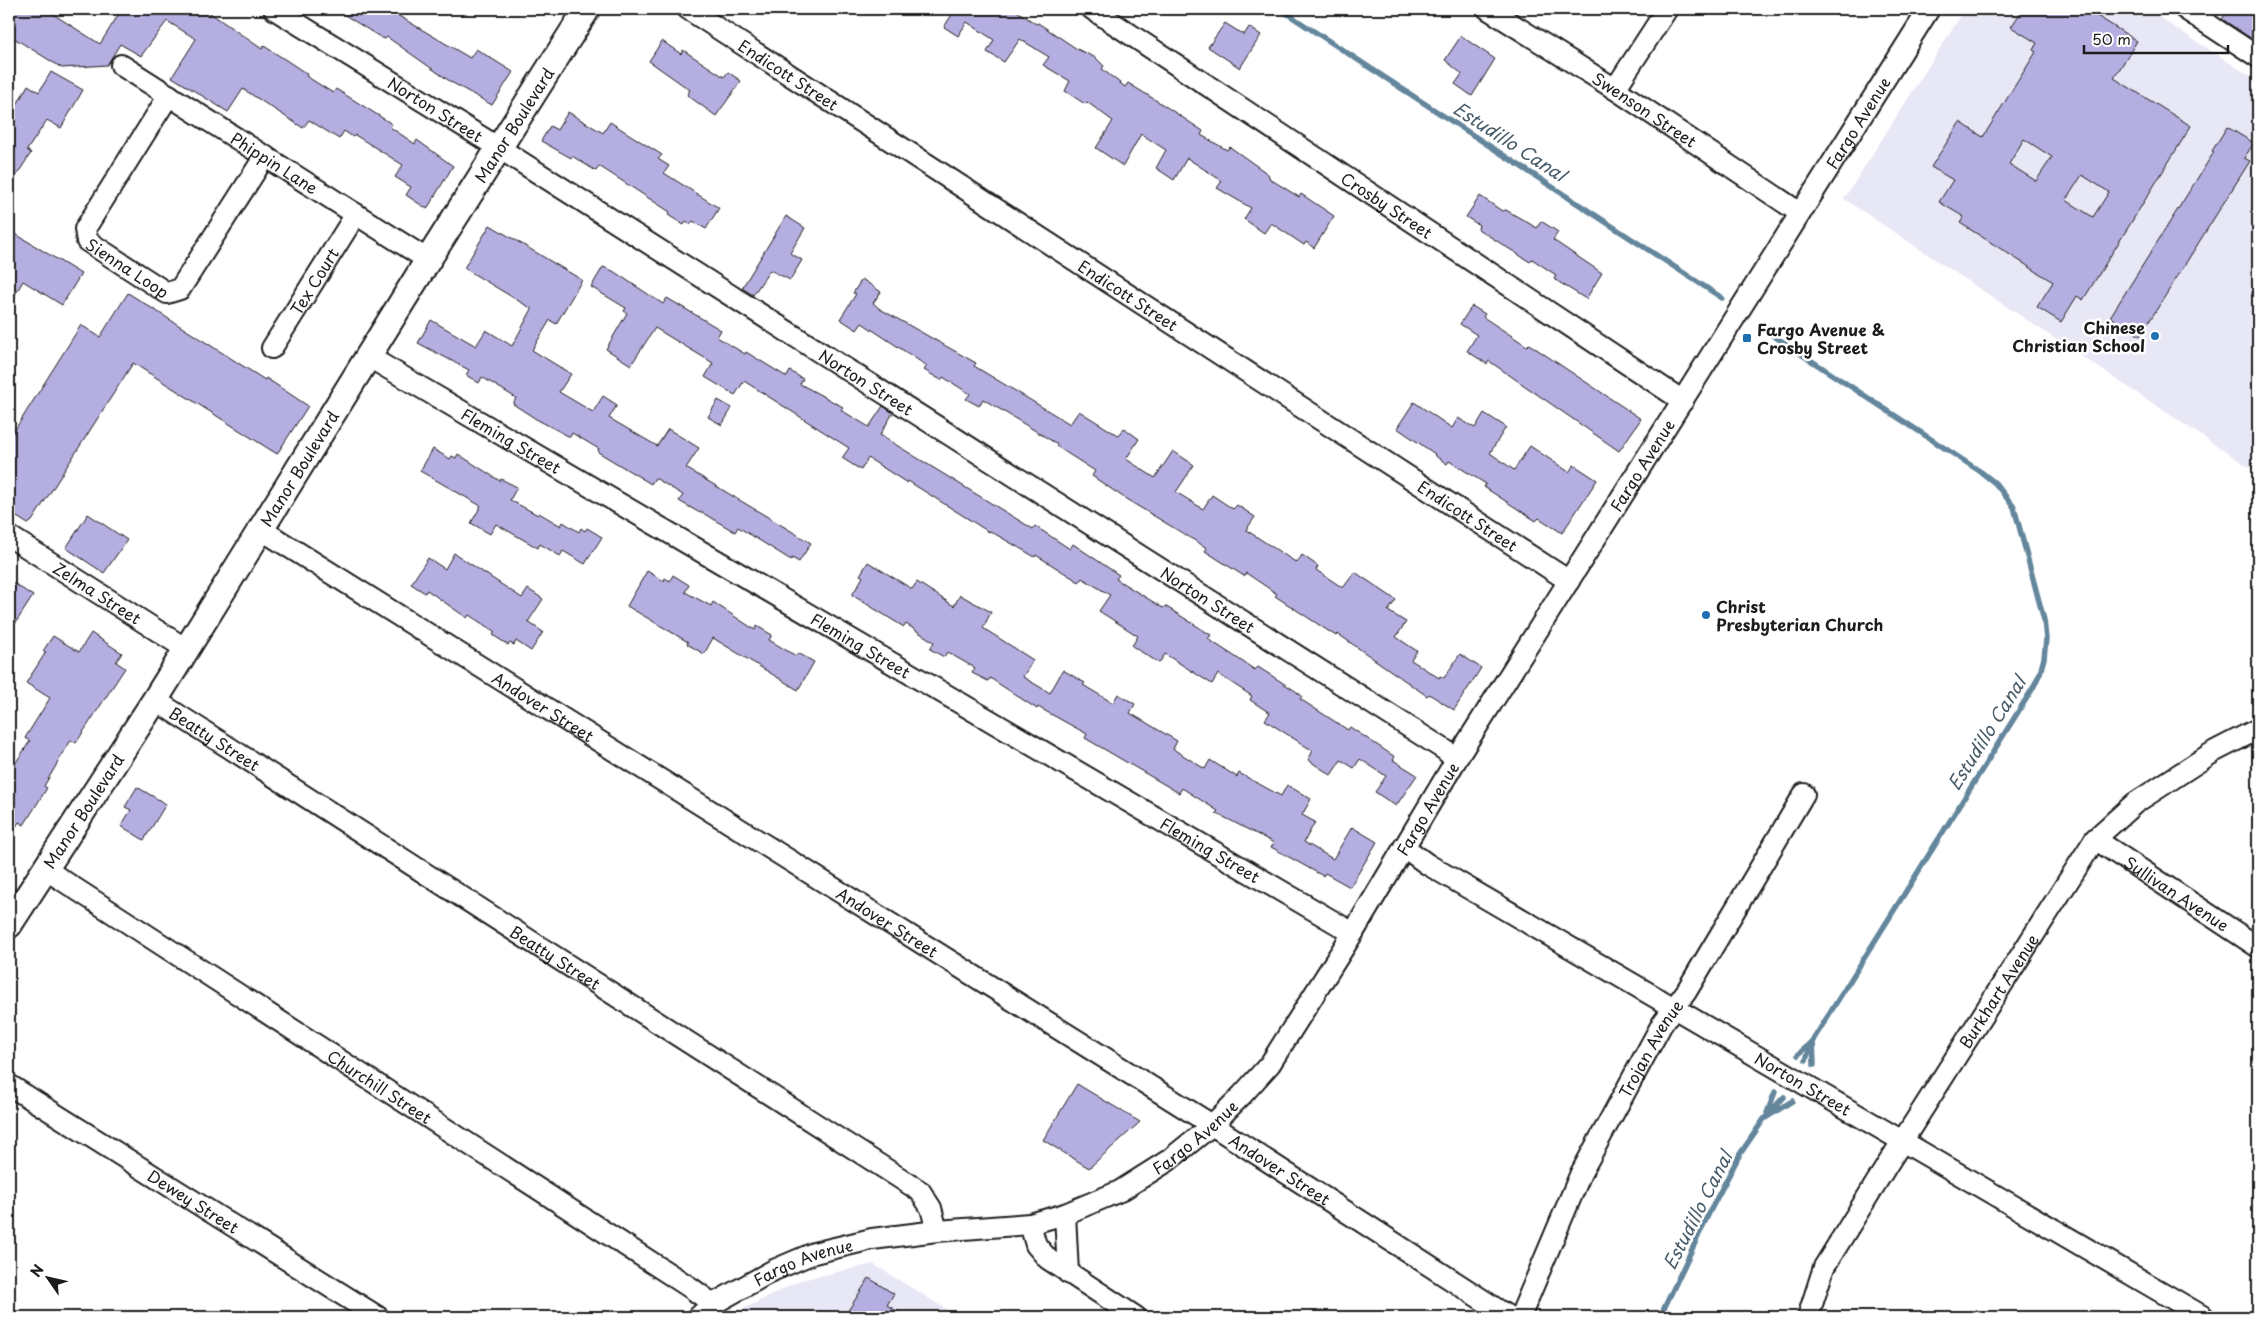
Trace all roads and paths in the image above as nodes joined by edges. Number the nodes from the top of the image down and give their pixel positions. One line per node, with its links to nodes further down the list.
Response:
1 (274, 9): 13 (street, Norton Street)
2 (587, 9): 13 (street, Manor Boulevard)
3 (688, 9): 23 (street, Endicott Street)
4 (1092, 9): 20 (street, Crosby Street)
5 (1488, 9): 11 (street, Swenson Street)
6 (1667, 9): 11 (street)
7 (1929, 9): 15 (street, Fargo Avenue)
8 (2185, 9): 9 (street)
9 (2258, 57)
10 (121, 65): 12 (street, Phippin Lane)
11 (1614, 89): 15 (street, Swenson Street)
12 (169, 95): 14 (street, Phippin Lane); 14 (street, Sienna Loop)
13 (499, 148): 17 (street, Manor Boulevard); 27 (street, Norton Street)
14 (265, 156): 16 (street, Phippin Lane)
15 (1800, 213): 20 (street, Fargo Avenue)
16 (356, 214): 17 (street, Phippin Lane); 18 (street, Tex Court)
17 (428, 260): 19 (street, Manor Boulevard)
18 (272, 348)
19 (369, 357): 21 (street, Manor Boulevard); 33 (street, Fleming Street)
20 (1683, 401): 23 (street, Fargo Avenue)
21 (262, 530): 24 (street, Manor Boulevard); 37 (street, Andover Street)
22 (9, 536): 24 (street, Zelma Street)
23 (1569, 581): 27 (street, Fargo Avenue)
24 (186, 648): 25 (street, Manor Boulevard)
25 (155, 700): 31 (street, Manor Boulevard); 41 (street, Beatty Street)
26 (2258, 728): 29 (street, Burkhart Avenue)
27 (1456, 760): 30 (street, Fargo Avenue)
28 (1804, 794): 35 (street, Trojan Avenue)
29 (2095, 839): 34 (street, Sullivan Avenue); 38 (street, Burkhart Avenue)
30 (1404, 847): 33 (street, Fargo Avenue); 35 (street, Norton Street)
31 (45, 869): 32 (street, Manor Boulevard); 43 (street, Churchill Street)
32 (9, 925)
33 (1353, 933): 37 (street, Fargo Avenue)
34 (2258, 947)
35 (1672, 1008): 38 (street, Norton Street); 48 (street, Trojan Avenue)
36 (9, 1085): 44 (street, Dewey Street)
37 (1212, 1125): 39 (street, Fargo Avenue); 47 (street, Andover Street)
38 (1902, 1141): 49 (street, Burkhart Avenue); 50 (street, Norton Street)
39 (1066, 1214): 40 (street, Fargo Avenue); 42 (street)
40 (1030, 1224): 41 (street, Fargo Avenue); 42 (street)
41 (937, 1230): 43 (street, Fargo Avenue)
42 (1068, 1273): 46 (street)
43 (713, 1304): 45 (street, Fargo Avenue)
44 (378, 1317)
45 (698, 1317)
46 (1136, 1317)
47 (1508, 1317)
48 (1520, 1317)
49 (1808, 1317)
50 (2204, 1317)

